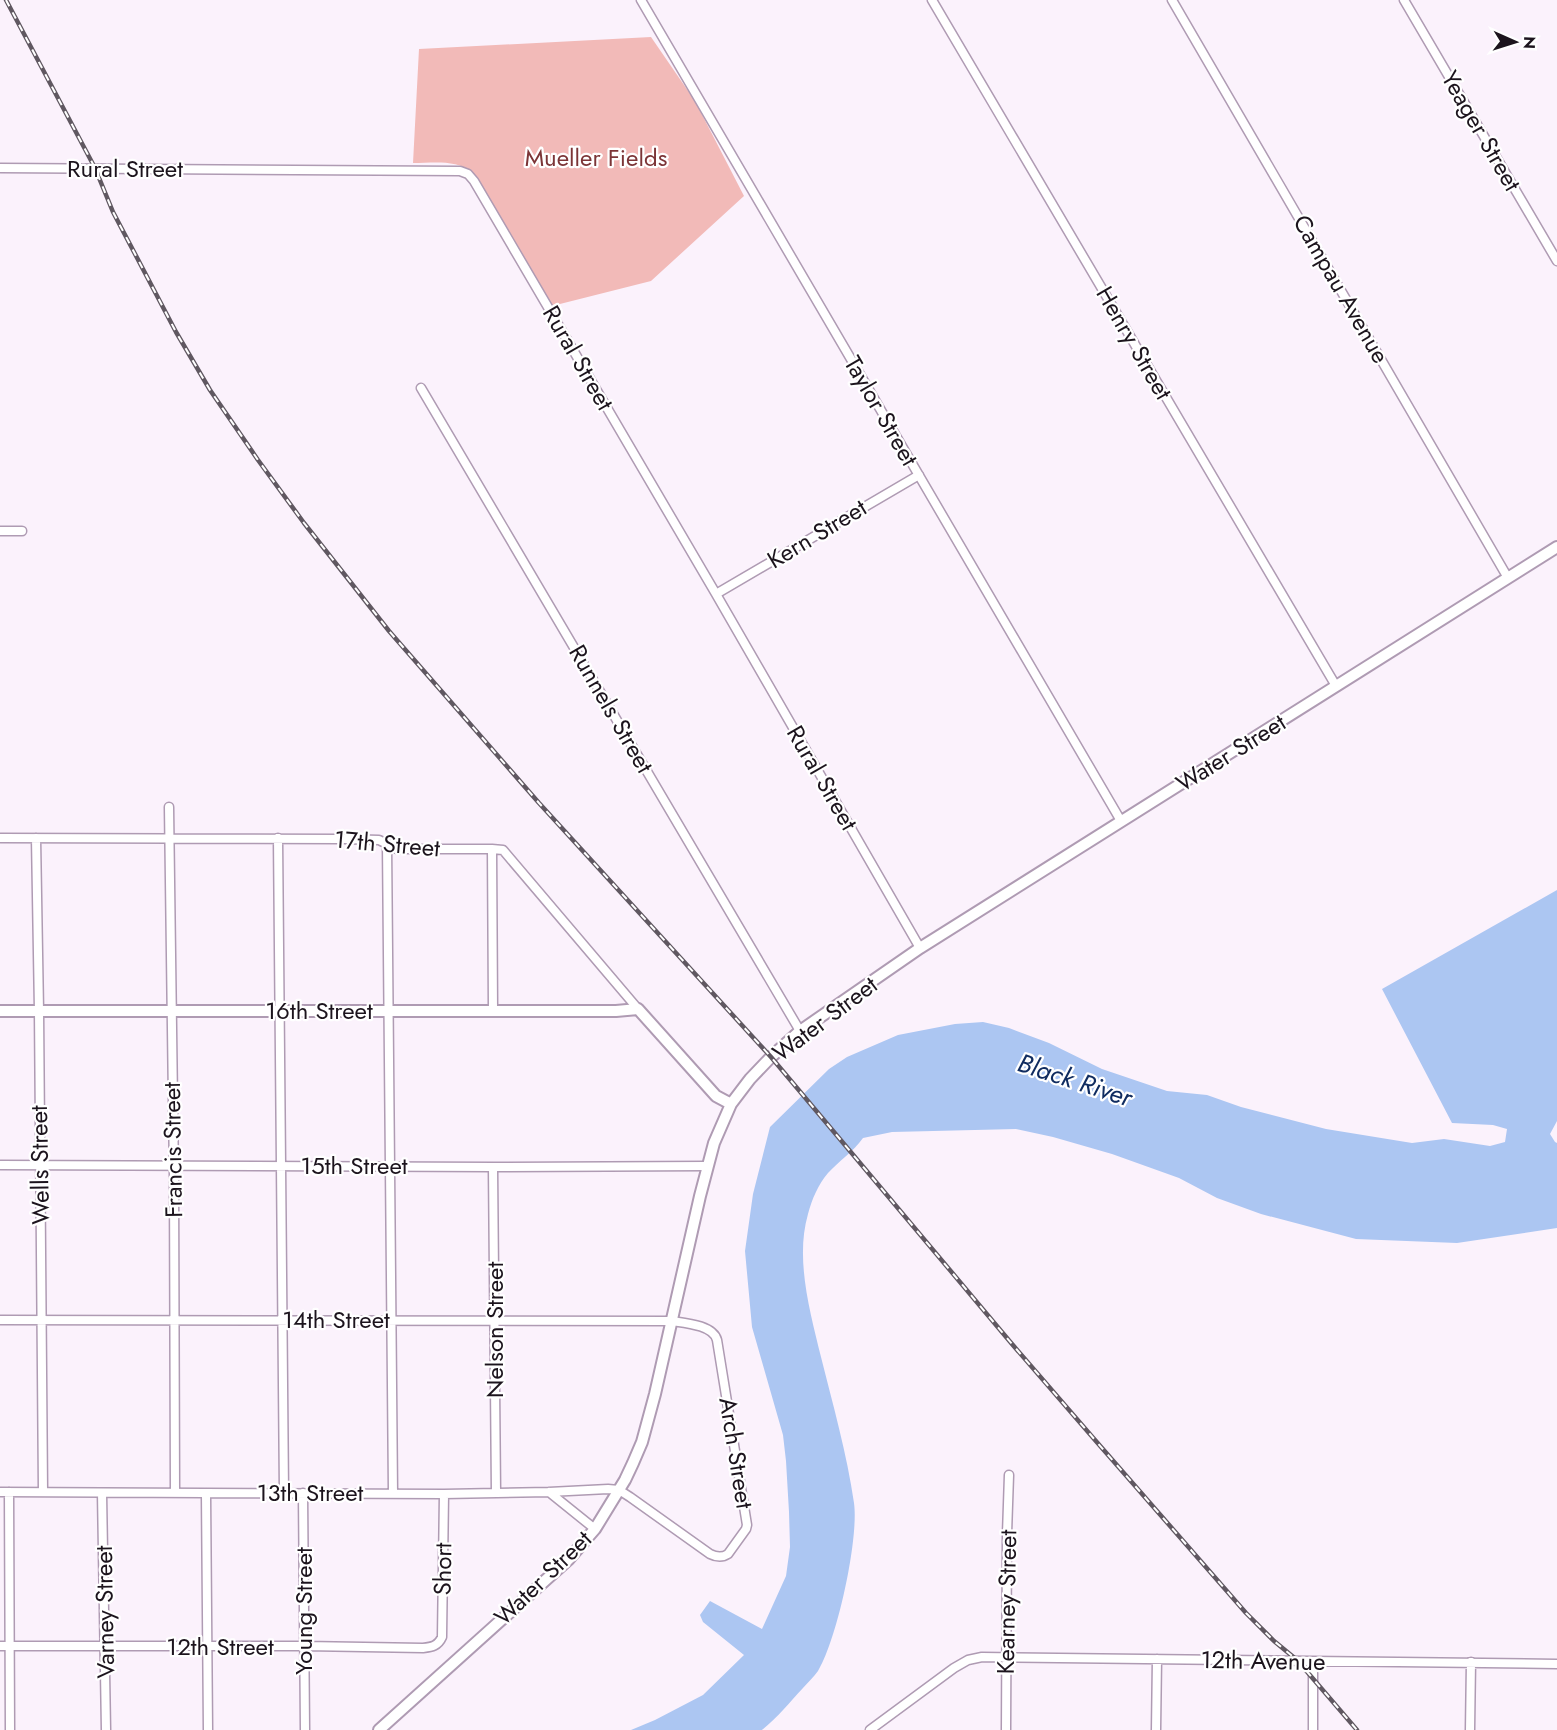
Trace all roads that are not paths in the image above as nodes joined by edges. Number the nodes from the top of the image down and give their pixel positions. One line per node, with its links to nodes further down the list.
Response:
1 (641, 0): 8 (street, Taylor Street)
2 (932, 0): 14 (street, Henry Street)
3 (1172, 0): 12 (street, Campau Avenue)
4 (1404, 0): 6 (street, Yeager Street)
5 (0, 168): 13 (street, Rural Street)
6 (1557, 261)
7 (421, 388): 31 (street, Runnels Street)
8 (919, 475): 13 (street, Kern Street); 16 (street, Taylor Street)
9 (0, 531): 10 (street)
10 (22, 531)
11 (1557, 547): 12 (street, Water Street)
12 (1508, 578): 14 (street, Water Street)
13 (716, 594): 23 (street, Rural Street)
14 (1336, 686): 16 (street, Water Street)
15 (169, 807): 19 (street, Francis Street)
16 (1121, 822): 23 (street, Water Street)
17 (0, 838): 18 (street, 17th Street)
18 (36, 838): 19 (street, 17th Street); 28 (street, Wells Street)
19 (170, 838): 20 (street, 17th Street); 29 (street, Francis Street)
20 (278, 838): 21 (street, 17th Street); 25 (street)
21 (387, 844): 22 (street, 17th Street); 30 (street)
22 (492, 849): 24 (street); 26 (street)
23 (921, 948): 31 (street, Water Street)
24 (638, 1009): 26 (street, 16th Street); 32 (street)
25 (280, 1010): 29 (street, 16th Street); 30 (street, 16th Street); 36 (street)
26 (493, 1010): 30 (street, 16th Street)
27 (0, 1011): 28 (street, 16th Street)
28 (39, 1011): 29 (street, 16th Street); 33 (street, Wells Street)
29 (172, 1011): 35 (street, Francis Street)
30 (388, 1011): 37 (street)
31 (800, 1031): 32 (street, Water Street)
32 (731, 1104): 38 (street, Water Street)
33 (41, 1165): 34 (street, 15th Street); 35 (street, 15th Street); 42 (street, Wells Street)
34 (0, 1166)
35 (174, 1166): 36 (street, 15th Street); 40 (street, Francis Street)
36 (281, 1166): 37 (street, 15th Street); 43 (street)
37 (390, 1166): 39 (street, 15th Street); 44 (street)
38 (707, 1166): 39 (street, 15th Street); 46 (street, Water Street)
39 (493, 1167): 45 (street, Nelson Street)
40 (175, 1319): 42 (street, 14th Street); 43 (street, 14th Street); 53 (street, Francis Street)
41 (0, 1320): 42 (street, 14th Street)
42 (42, 1320): 50 (street, Wells Street)
43 (283, 1320): 44 (street, 14th Street); 54 (street)
44 (391, 1320): 45 (street, 14th Street); 56 (street)
45 (495, 1320): 46 (street, 14th Street); 57 (street, Nelson Street)
46 (672, 1321): 48 (street, Water Street); 48 (street, Arch Street)
47 (1009, 1475): 66 (street, Kearney Street)
48 (619, 1490): 51 (street, 13th Street); 60 (street, Water Street)
49 (4, 1492): 50 (street, 13th Street); 62 (street)
50 (43, 1492): 52 (street, 13th Street)
51 (549, 1492): 57 (street, 13th Street); 60 (street)
52 (102, 1493): 53 (street, 13th Street); 64 (street, Varney Street)
53 (175, 1493): 58 (street, 13th Street)
54 (284, 1493): 55 (street, 13th Street); 58 (street, 13th Street)
55 (303, 1493): 56 (street, 13th Street); 63 (street, Young Street)
56 (393, 1493): 59 (street, 13th Street)
57 (496, 1493): 59 (street, 13th Street)
58 (206, 1494): 65 (street)
59 (444, 1494): 61 (street, Short)
60 (595, 1529): 75 (street, Water Street)
61 (439, 1643): 63 (street, 12th Street)
62 (5, 1646): 64 (street, 12th Street); 71 (street)
63 (305, 1646): 65 (street, 12th Street); 74 (street, Young Street)
64 (105, 1647): 65 (street, 12th Street); 72 (street, Varney Street)
65 (208, 1647): 73 (street)
66 (1006, 1657): 67 (street, 12th Avenue); 76 (street, 12th Avenue); 77 (street, Kearney Street)
67 (1157, 1659): 68 (street, 12th Avenue); 78 (street)
68 (1313, 1662): 69 (street, 12th Avenue); 79 (street)
69 (1471, 1662): 70 (street, 12th Avenue); 80 (street)
70 (1557, 1664)
71 (10, 1730)
72 (106, 1730)
73 (208, 1730)
74 (305, 1730)
75 (379, 1730)
76 (870, 1730)
77 (1006, 1730)
78 (1156, 1730)
79 (1312, 1730)
80 (1470, 1730)

